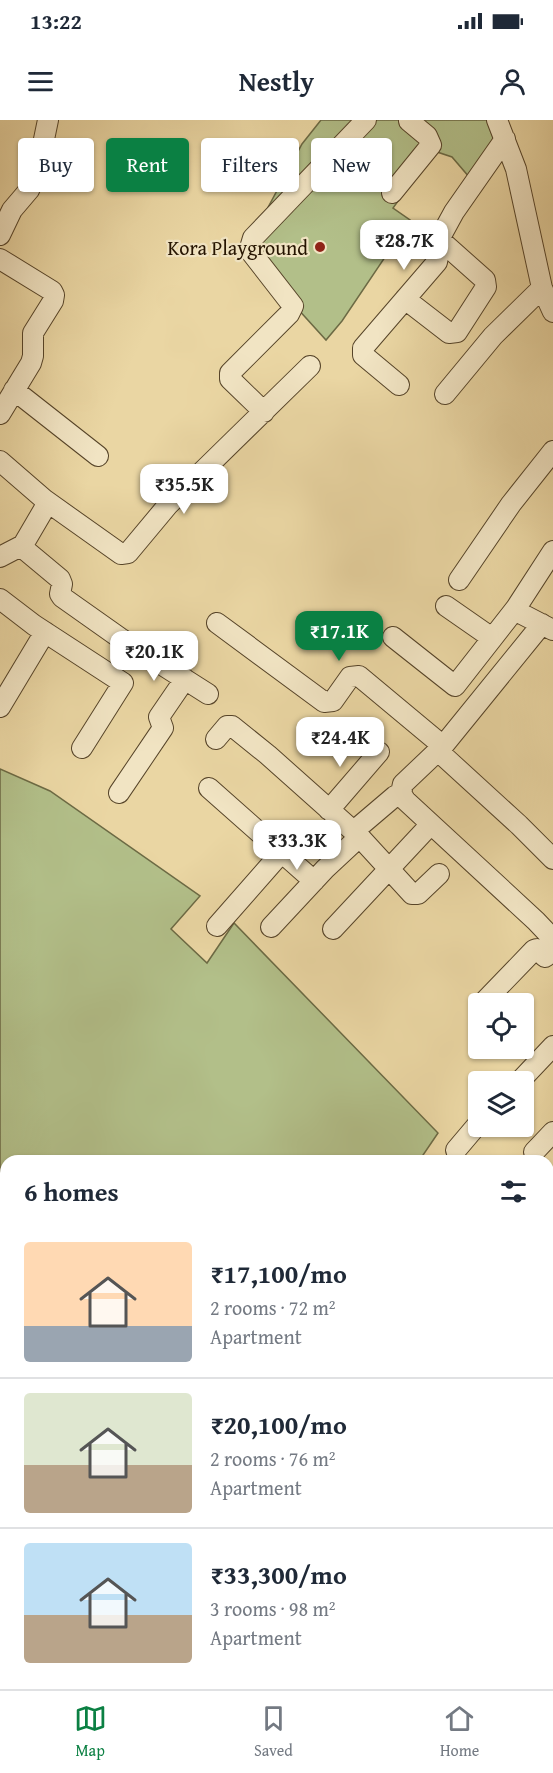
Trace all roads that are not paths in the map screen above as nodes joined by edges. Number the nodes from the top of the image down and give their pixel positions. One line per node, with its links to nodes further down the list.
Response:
1 (48, 120): 7 (street)
2 (366, 120): 17 (street)
3 (409, 120): 6 (street)
4 (497, 120): 5 (street)
5 (505, 139): 8 (street); 10 (street)
6 (392, 193)
7 (0, 235)
8 (440, 240): 11 (street); 11 (street)
9 (0, 259): 15 (street)
10 (546, 287): 12 (street); 16 (street)
11 (405, 299): 14 (street)
12 (553, 312)
13 (310, 366): 17 (street)
14 (399, 385)
15 (14, 390): 18 (street); 20 (street)
16 (445, 394)
17 (264, 412): 22 (street)
18 (0, 414)
19 (553, 451): 26 (street)
20 (98, 456)
21 (0, 461): 22 (street)
22 (45, 500): 23 (street)
23 (24, 544): 25 (street); 35 (street)
24 (553, 551): 29 (street)
25 (0, 557)
26 (459, 580)
27 (0, 598): 32 (street)
28 (446, 606): 34 (street)
29 (516, 608): 31 (street); 34 (street)
30 (217, 623): 40 (street)
31 (548, 627): 40 (street)
32 (45, 632): 37 (street); 39 (street)
33 (393, 637): 34 (street)
34 (492, 638)
35 (186, 680): 36 (street); 43 (street)
36 (208, 694)
37 (0, 707)
38 (216, 739): 45 (street)
39 (82, 748)
40 (440, 749): 44 (street); 49 (street)
41 (379, 752): 45 (street)
42 (209, 788): 48 (street)
43 (119, 793)
44 (401, 793): 46 (street); 47 (street)
45 (329, 810): 47 (street)
46 (431, 824): 50 (street); 56 (street)
47 (357, 832): 50 (street); 52 (street)
48 (282, 852): 52 (street); 53 (street)
49 (553, 859)
50 (388, 869): 51 (street); 55 (street)
51 (439, 874)
52 (314, 881): 54 (street)
53 (217, 927)
54 (271, 927)
55 (333, 929)
56 (553, 939)
57 (553, 951): 58 (street)
58 (492, 993)
59 (553, 1047): 60 (street)
60 (530, 1071)
61 (553, 1132): 64 (street)
62 (468, 1136): 63 (street)
63 (456, 1150)
64 (534, 1152)

